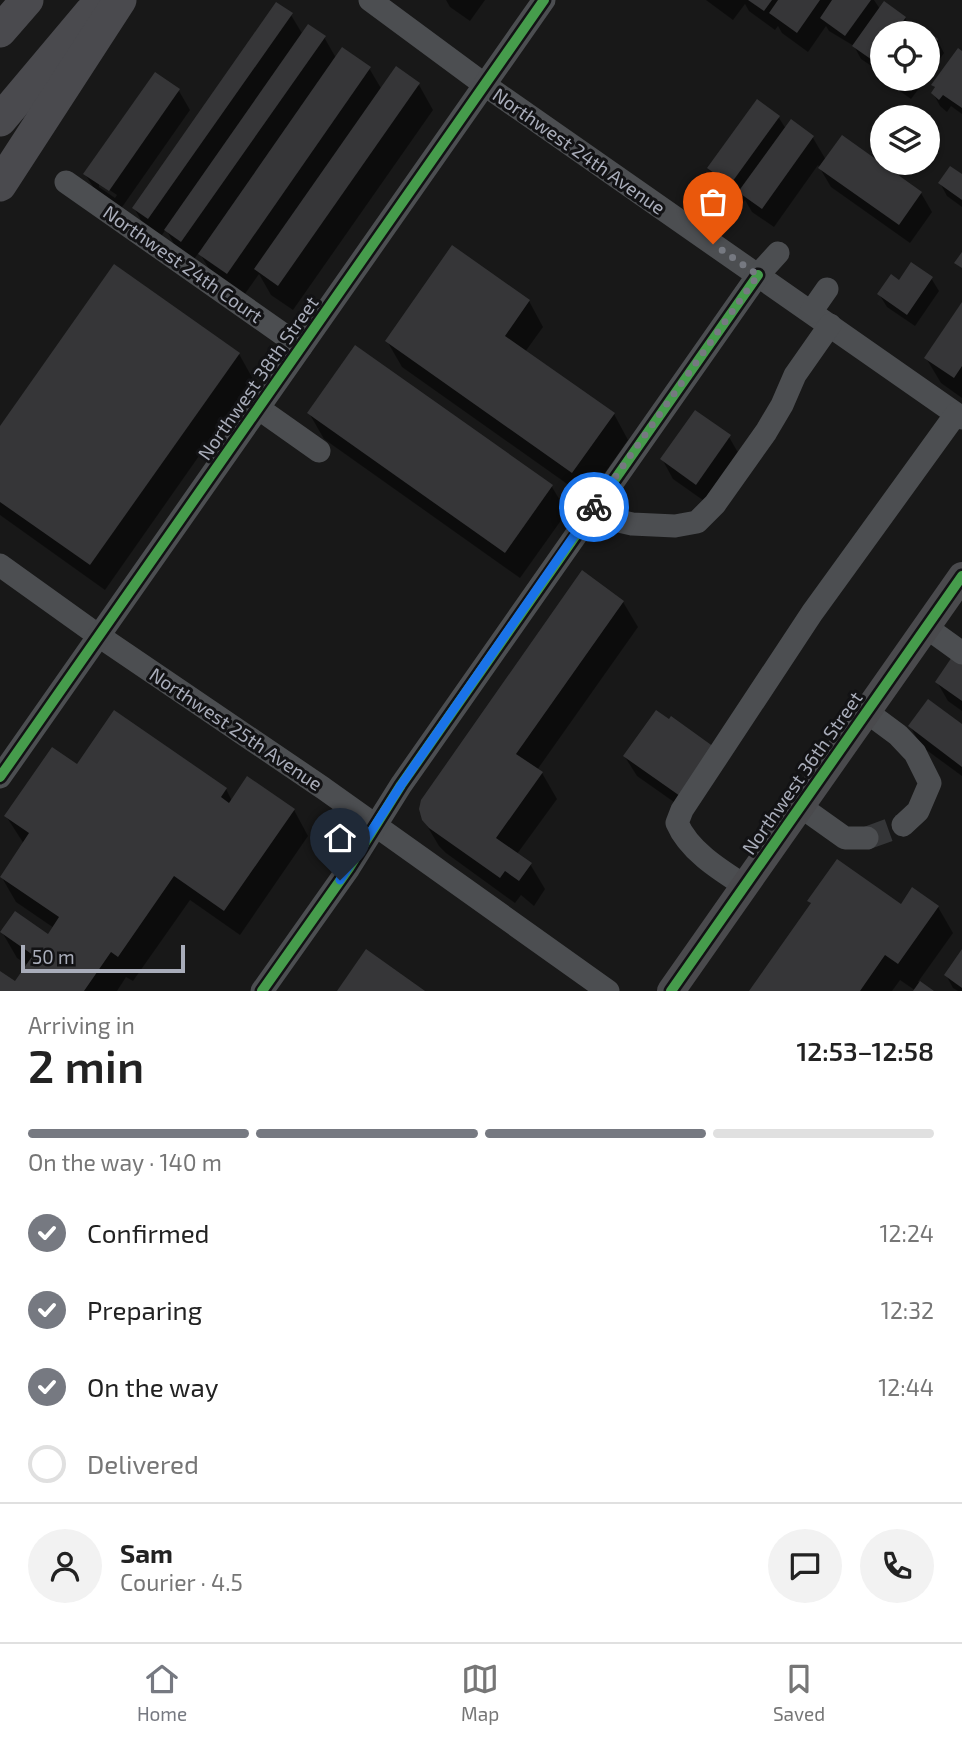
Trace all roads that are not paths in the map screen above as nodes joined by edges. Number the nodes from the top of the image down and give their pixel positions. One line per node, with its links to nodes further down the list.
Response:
1 (27, 0): 6 (highway)
2 (102, 0): 8 (highway)
3 (120, 0): 10 (highway)
4 (370, 0): 7 (street, Northwest 24th Avenue)
5 (544, 0): 7 (street, Northwest 38th Street)
6 (0, 31)
7 (485, 85): 12 (street, Northwest 24th Avenue); 15 (street, Northwest 38th Street)
8 (0, 120)
9 (66, 182): 15 (street, Northwest 24th Court)
10 (0, 185)
11 (778, 253): 12 (street)
12 (758, 275): 14 (street, Northwest 24th Avenue); 19 (street)
13 (827, 289): 14 (street)
14 (820, 318): 17 (street, Northwest 24th Avenue); 19 (street)
15 (300, 347): 16 (street, Northwest 38th Street)
16 (258, 408): 18 (street); 23 (street, Northwest 38th Street)
17 (959, 416): 31 (street)
18 (318, 451)
19 (595, 506): 28 (street)
20 (0, 566): 23 (street, Northwest 25th Avenue)
21 (962, 576): 22 (main road, Northwest 36th Street)
22 (926, 627): 24 (street); 25 (main road, Northwest 36th Street)
23 (99, 636): 26 (street, Northwest 38th Street); 28 (street, Northwest 25th Avenue)
24 (962, 653)
25 (867, 712): 27 (main road, Northwest 36th Street); 29 (street)
26 (0, 777)
27 (800, 806): 30 (street); 31 (main road, Northwest 36th Street)
28 (375, 825): 32 (street); 33 (street, Northwest 25th Avenue)
29 (903, 825)
30 (867, 838)
31 (745, 886): 34 (main road, Northwest 36th Street)
32 (262, 991)
33 (608, 991)
34 (671, 991)

